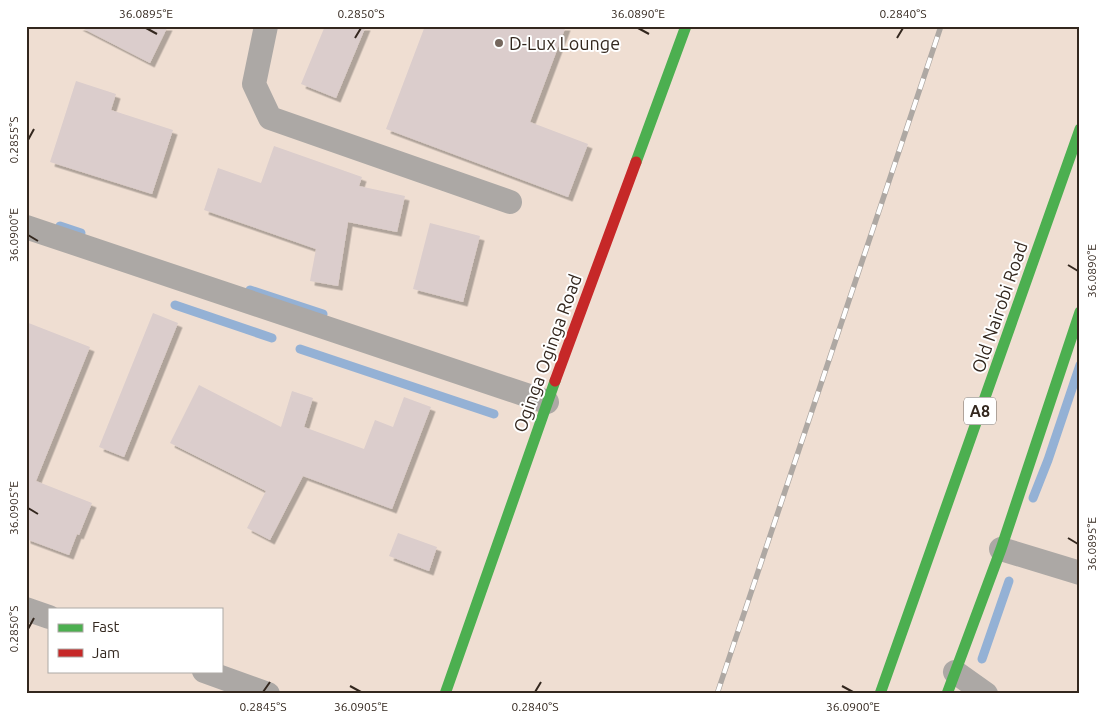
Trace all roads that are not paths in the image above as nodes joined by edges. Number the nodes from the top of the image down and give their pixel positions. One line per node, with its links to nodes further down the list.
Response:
1 (266, 26): 4 (street)
2 (686, 26): 7 (main road, Oginga Oginga Road)
3 (1080, 129): 16 (main road, Old Nairobi Road / A8)
4 (510, 202)
5 (26, 227): 7 (street)
6 (1080, 312): 8 (main road)
7 (547, 402): 15 (main road, Oginga Oginga Road)
8 (1001, 549): 9 (street); 13 (main road)
9 (1080, 573)
10 (26, 609): 11 (street)
11 (48, 617)
12 (207, 672): 14 (street)
13 (951, 683): 17 (street)
14 (268, 694)
15 (445, 694)
16 (880, 694)
17 (986, 694)

